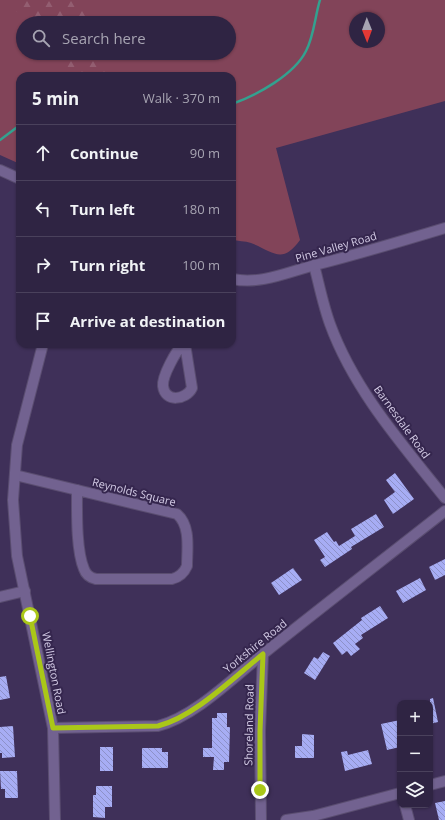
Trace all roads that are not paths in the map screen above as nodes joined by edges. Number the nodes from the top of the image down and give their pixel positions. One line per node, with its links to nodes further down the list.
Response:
1 (0, 170): 2 (street)
2 (16, 177)
3 (445, 228): 4 (street, Pine Valley Road)
4 (314, 265): 5 (street, Pine Valley Road); 11 (street, Barnesdale Road)
5 (236, 279)
6 (42, 348): 9 (street, Wellington Road)
7 (180, 348): 8 (street)
8 (185, 348)
9 (15, 476): 10 (street, Reynolds Square); 13 (street, Wellington Road)
10 (77, 490): 10 (street, Reynolds Square)
11 (445, 498)
12 (445, 511): 15 (street, Yorkshire Road)
13 (25, 591): 14 (street); 16 (street, Wellington Road)
14 (0, 597)
15 (263, 654): 16 (street, Yorkshire Road); 22 (street, Shoreland Road)
16 (53, 728): 21 (street, Wellington Road)
17 (445, 781): 18 (street)
18 (433, 784)
19 (397, 794): 23 (street)
20 (406, 808): 24 (street)
21 (55, 820)
22 (260, 820)
23 (286, 820)
24 (409, 820)

